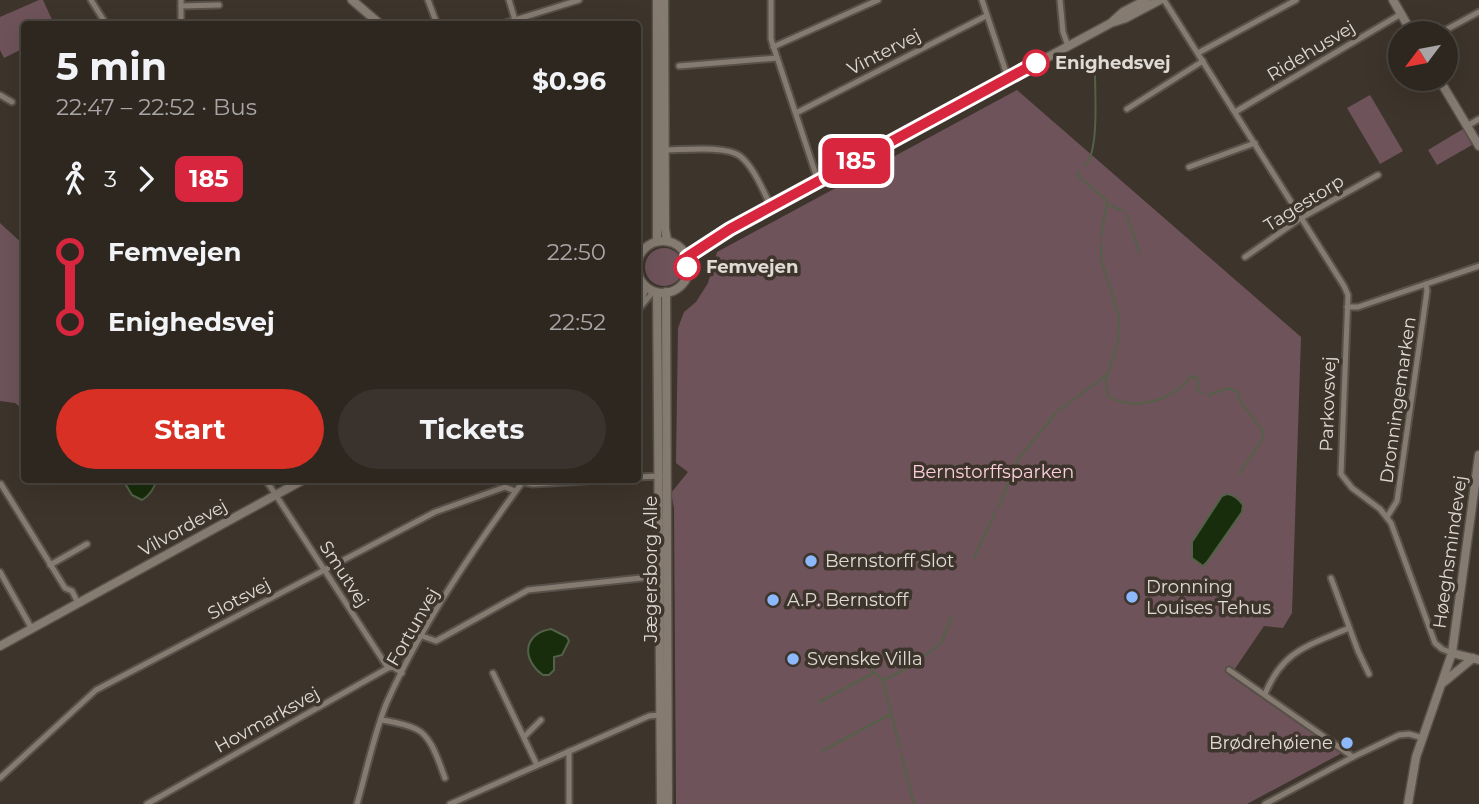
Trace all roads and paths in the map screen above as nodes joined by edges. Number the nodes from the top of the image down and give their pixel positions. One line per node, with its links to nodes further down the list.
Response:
1 (91, 0): 22 (street)
2 (352, 0): 24 (street)
3 (428, 0): 25 (street)
4 (509, 0): 21 (street)
5 (579, 0): 21 (street)
6 (657, 0): 47 (street)
7 (664, 0): 47 (street)
8 (771, 0): 31 (street)
9 (878, 0): 31 (street)
10 (982, 0): 20 (street)
11 (1060, 0): 30 (street)
12 (1146, 0): 28 (street)
13 (1162, 0): 28 (street); 32 (street, Parkovsvej)
14 (1296, 0): 32 (street)
15 (1393, 0): 19 (street)
16 (181, 3): 17 (street); 23 (street)
17 (219, 5)
18 (1479, 12): 29 (street)
19 (1401, 14): 27 (street); 41 (street, Ridehusvej)
20 (986, 16): 36 (street); 42 (street, Vintervej)
21 (515, 20): 26 (street)
22 (104, 21)
23 (181, 21)
24 (376, 21)
25 (437, 21)
26 (512, 21)
27 (1405, 21)
28 (1111, 23): 30 (street)
29 (1458, 23)
30 (1068, 46): 36 (street)
31 (773, 47): 33 (street)
32 (1198, 53): 34 (street, Parkovsvej)
33 (776, 58): 35 (street); 42 (street)
34 (1203, 61): 40 (street); 41 (street, Parkovsvej)
35 (678, 66)
36 (1008, 78): 50 (street)
37 (1446, 91): 44 (street)
38 (0, 95): 39 (street)
39 (12, 102)
40 (1127, 109)
41 (1235, 112): 45 (street, Parkovsvej)
42 (796, 113): 50 (street)
43 (1479, 118): 44 (street)
44 (1467, 126): 46 (street)
45 (1255, 143): 48 (street); 52 (street, Parkovsvej)
46 (1479, 146)
47 (661, 150): 51 (street); 53 (street); 54 (street)
48 (1189, 167)
49 (1378, 175): 52 (street, Tagestorp)
50 (818, 181): 51 (street)
51 (771, 206): 56 (street)
52 (1301, 218): 57 (street, Tagestorp); 61 (street, Parkovsvej)
53 (667, 240): 54 (street); 56 (street)
54 (657, 241): 55 (street)
55 (641, 246)
56 (685, 253): 60 (street)
57 (1245, 257)
58 (1479, 266): 59 (street)
59 (1426, 284): 61 (street); 73 (street, Dronningemarken)
60 (648, 288): 63 (street, Jægersborg Alle); 78 (street, Jægersborg Alle)
61 (1347, 307): 73 (street, Parkovsvej)
62 (1479, 455): 85 (street, Høeghsmindevej)
63 (660, 476): 64 (street); 78 (street, Jægersborg Alle)
64 (641, 477)
65 (268, 483): 72 (street, Smutvej)
66 (298, 483): 72 (street, Vilvordevej)
67 (521, 483): 71 (street, Fortunvej)
68 (530, 483): 69 (street)
69 (550, 483)
70 (1, 484): 75 (street)
71 (515, 491): 76 (street, Slotsvej); 83 (street, Fortunvej)
72 (276, 495): 76 (street, Smutvej); 80 (street, Vilvordevej)
73 (1387, 517): 85 (street, Parkovsvej)
74 (87, 544): 75 (street)
75 (50, 565): 80 (street)
76 (324, 570): 87 (street, Smutvej); 102 (street, Slotsvej)
77 (0, 572): 81 (street)
78 (664, 575): 83 (street); 94 (street, Jægersborg Alle)
79 (1331, 578): 82 (street)
80 (78, 603): 81 (street, Vilvordevej)
81 (32, 628): 84 (street, Vilvordevej)
82 (1349, 628): 91 (street); 93 (street)
83 (422, 636): 89 (street, Fortunvej)
84 (0, 646)
85 (1452, 653): 86 (street); 92 (street, Høeghsmindevej)
86 (1476, 659): 92 (street)
87 (388, 668): 89 (street); 104 (street, Hovmarksvej)
88 (1229, 670): 93 (street)
89 (402, 673): 95 (street, Fortunvej)
90 (493, 673): 97 (street)
91 (1369, 674)
92 (1444, 682): 98 (street, Høeghsmindevej)
93 (1265, 694): 100 (street)
94 (664, 715): 99 (street); 108 (street, Jægersborg Alle); 109 (street, Jægersborg Alle)
95 (382, 720): 103 (street); 105 (street, Fortunvej)
96 (541, 720): 97 (street)
97 (525, 736): 101 (street)
98 (1423, 738): 100 (street); 111 (street, Høeghsmindevej)
99 (569, 751): 101 (street); 107 (street)
100 (1353, 757): 110 (street)
101 (537, 765): 106 (street)
102 (0, 778)
103 (446, 778)
104 (147, 804)
105 (357, 804)
106 (450, 804)
107 (569, 804)
108 (661, 804)
109 (668, 804)
110 (1265, 804)
111 (1408, 804)

